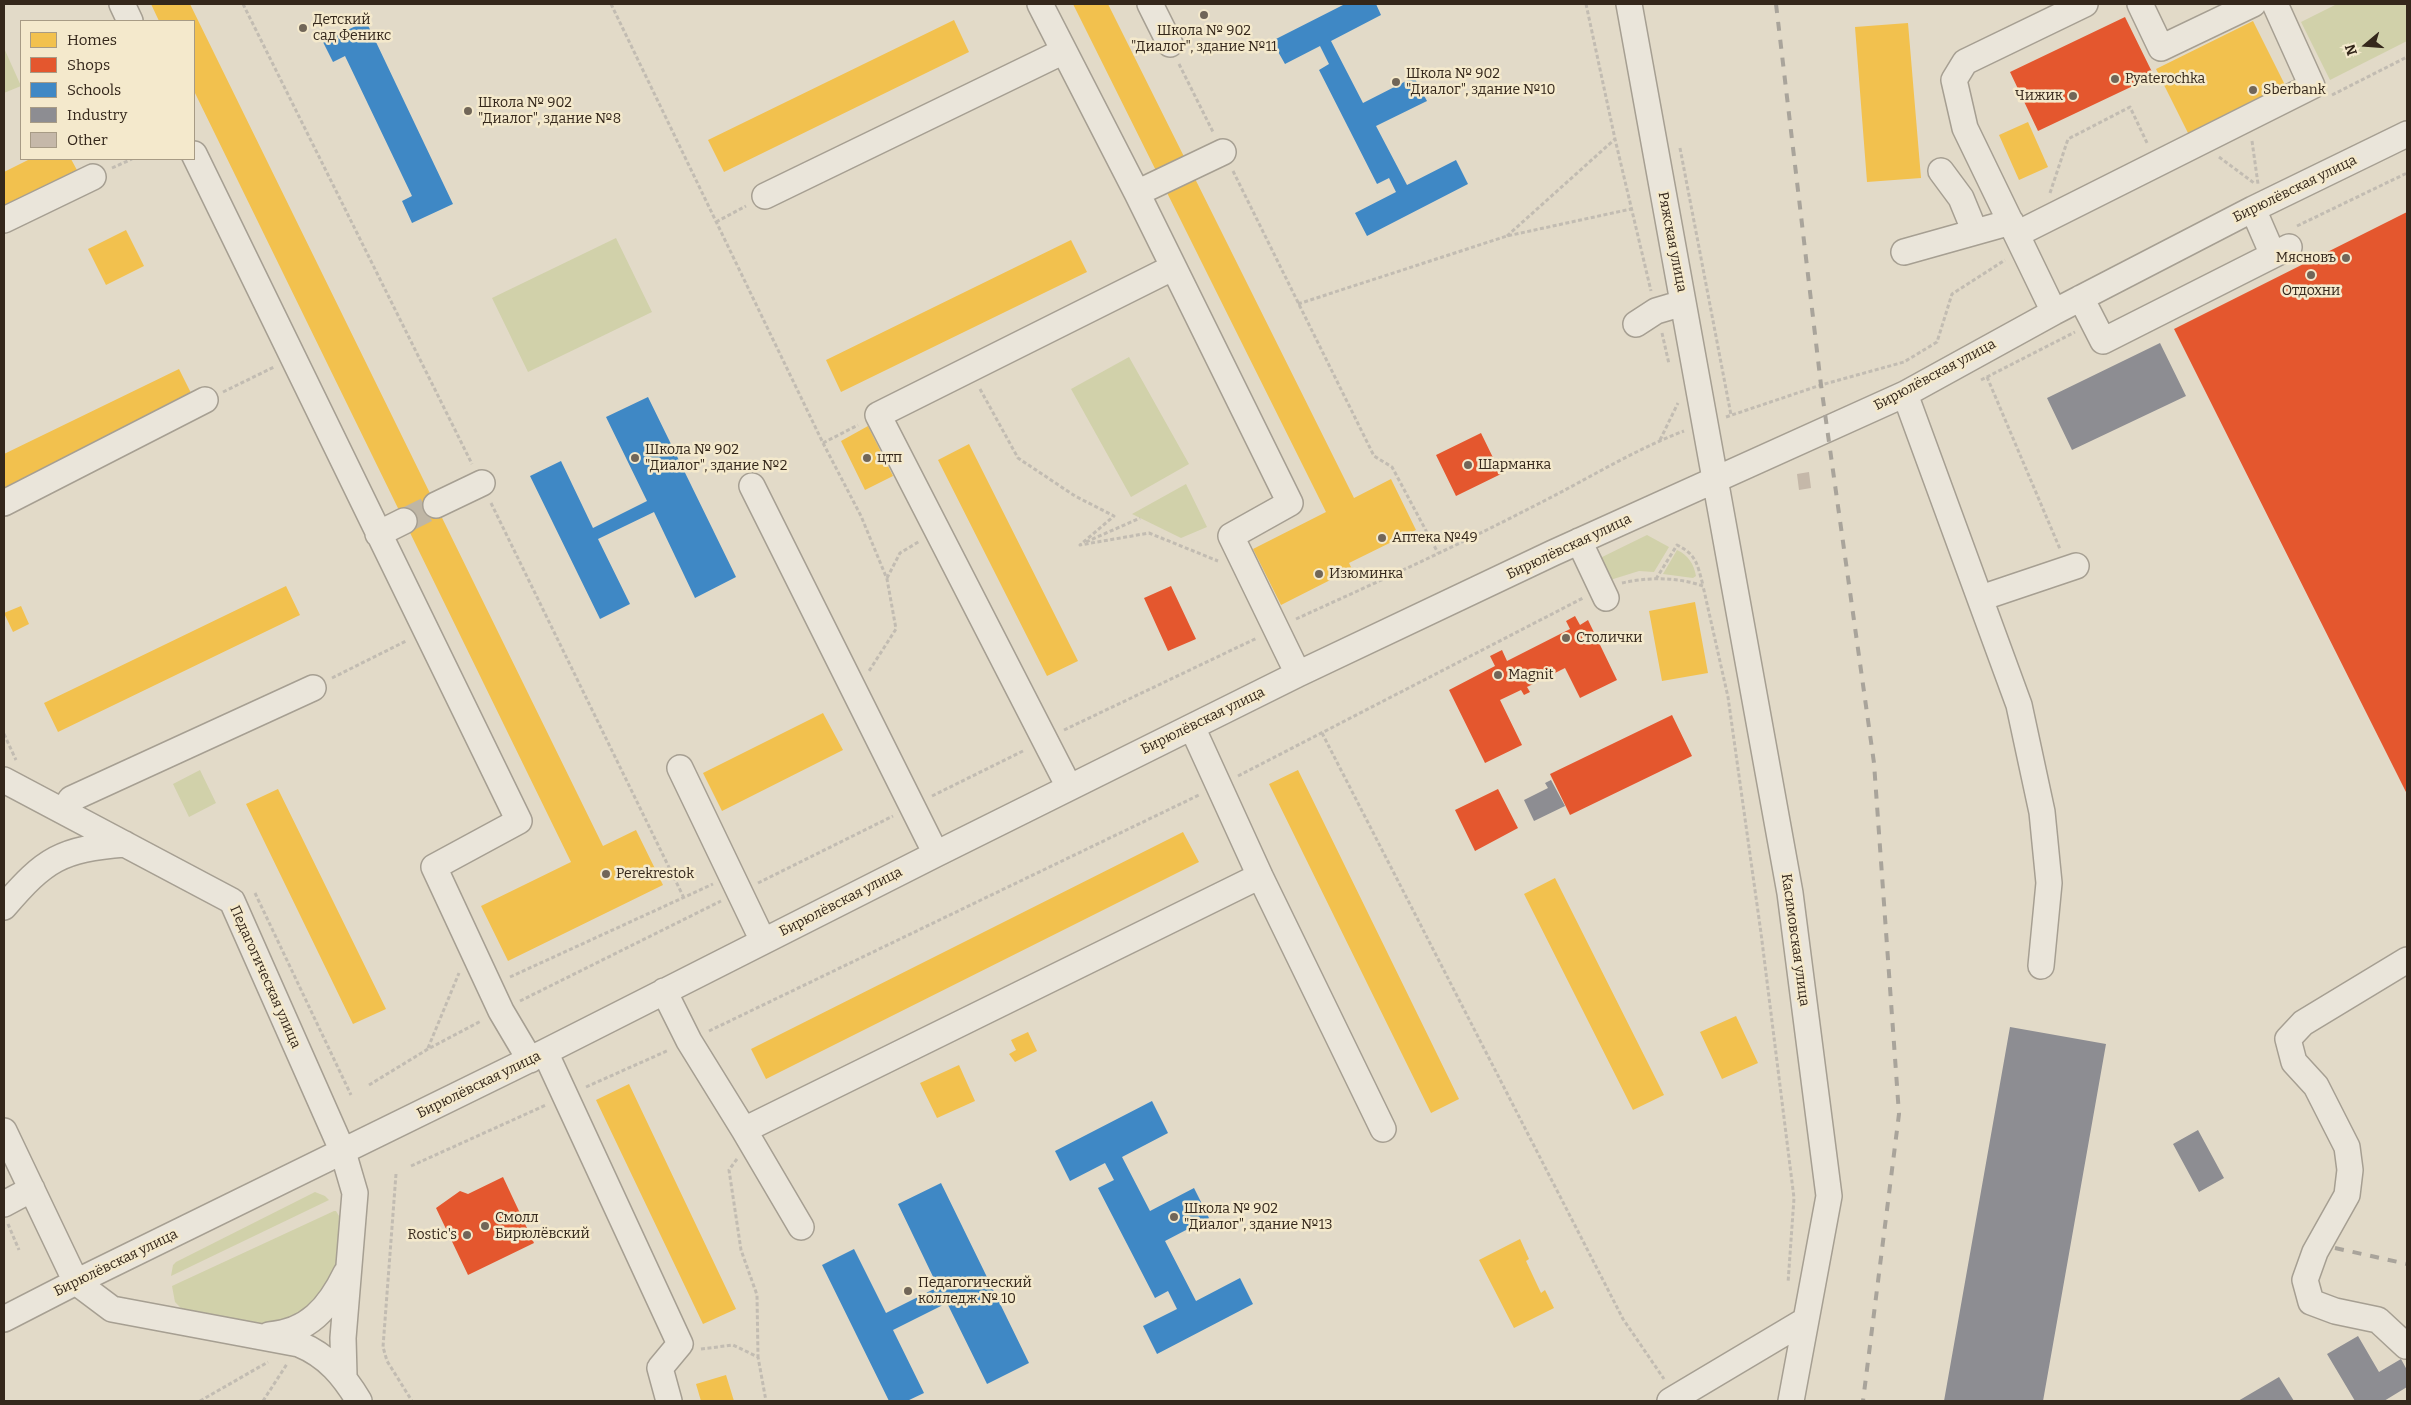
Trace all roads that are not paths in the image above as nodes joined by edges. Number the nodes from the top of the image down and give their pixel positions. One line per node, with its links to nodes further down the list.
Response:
1 (122, 4): 9 (street)
2 (1040, 4): 11 (street)
3 (1150, 4): 10 (street)
4 (1629, 4): 26 (street, Ряжская улица)
5 (2085, 4): 22 (street)
6 (2140, 4): 7 (street)
7 (2253, 4)
8 (2274, 4): 22 (street)
9 (130, 20)
10 (1170, 44)
11 (1064, 51): 17 (street); 18 (street)
12 (2406, 136): 19 (street, Бирюлёвская улица)
13 (1224, 152): 17 (street)
14 (195, 156): 37 (street)
15 (1941, 171): 21 (street)
16 (93, 177): 20 (street)
17 (1137, 193): 24 (street)
18 (765, 196)
19 (2253, 208): 25 (street, Бирюлёвская улица); 25 (street)
20 (4, 220)
21 (1975, 232): 22 (street); 23 (street)
22 (2017, 234): 27 (street)
23 (1904, 252)
24 (1172, 268): 42 (street); 47 (street)
25 (2082, 298): 27 (street, Бирюлёвская улица)
26 (1683, 303): 28 (street); 31 (street, Ряжская улица)
27 (2054, 312): 29 (street, Бирюлёвская улица)
28 (1646, 317)
29 (1904, 394): 31 (street, Бирюлёвская улица); 41 (street)
30 (205, 400): 34 (street)
31 (1716, 480): 38 (street, Бирюлёвская улица); 68 (street, Касимовская улица)
32 (482, 483): 35 (street)
33 (752, 486): 50 (street)
34 (4, 503)
35 (436, 505)
36 (404, 521): 37 (street)
37 (378, 534): 57 (street)
38 (1579, 542): 40 (street); 42 (street, Бирюлёвская улица)
39 (2072, 567): 41 (street)
40 (1604, 594)
41 (1980, 598): 55 (street)
42 (1298, 674): 44 (street, Бирюлёвская улица)
43 (313, 688): 48 (street)
44 (1192, 727): 47 (street, Бирюлёвская улица); 51 (street)
45 (680, 768): 53 (street)
46 (4, 780): 48 (street, Педагогическая улица)
47 (1069, 787): 50 (street, Бирюлёвская улица)
48 (64, 810): 49 (street, Педагогическая улица)
49 (124, 844): 52 (street); 61 (street, Педагогическая улица)
50 (936, 854): 53 (street, Бирюлёвская улица)
51 (1260, 876): 58 (street); 60 (street)
52 (4, 907)
53 (763, 941): 56 (street, Бирюлёвская улица)
54 (2407, 960): 70 (street)
55 (2041, 966)
56 (664, 991): 57 (street, Бирюлёвская улица); 60 (street)
57 (538, 1056): 61 (street, Бирюлёвская улица); 74 (street)
58 (1382, 1129)
59 (4, 1130): 62 (street)
60 (744, 1130): 64 (street)
61 (343, 1152): 65 (street, Педагогическая улица); 66 (street, Бирюлёвская улица)
62 (32, 1189): 63 (street); 66 (street)
63 (6, 1214)
64 (801, 1227)
65 (350, 1264): 69 (street); 71 (street, Педагогическая улица)
66 (76, 1282): 67 (street, Бирюлёвская улица); 69 (street)
67 (4, 1319)
68 (1806, 1320): 72 (street); 75 (street, Касимовская улица)
69 (251, 1336): 71 (street)
70 (2406, 1346)
71 (344, 1375): 73 (street)
72 (1673, 1399)
73 (360, 1401)
74 (669, 1401)
75 (1792, 1401)

